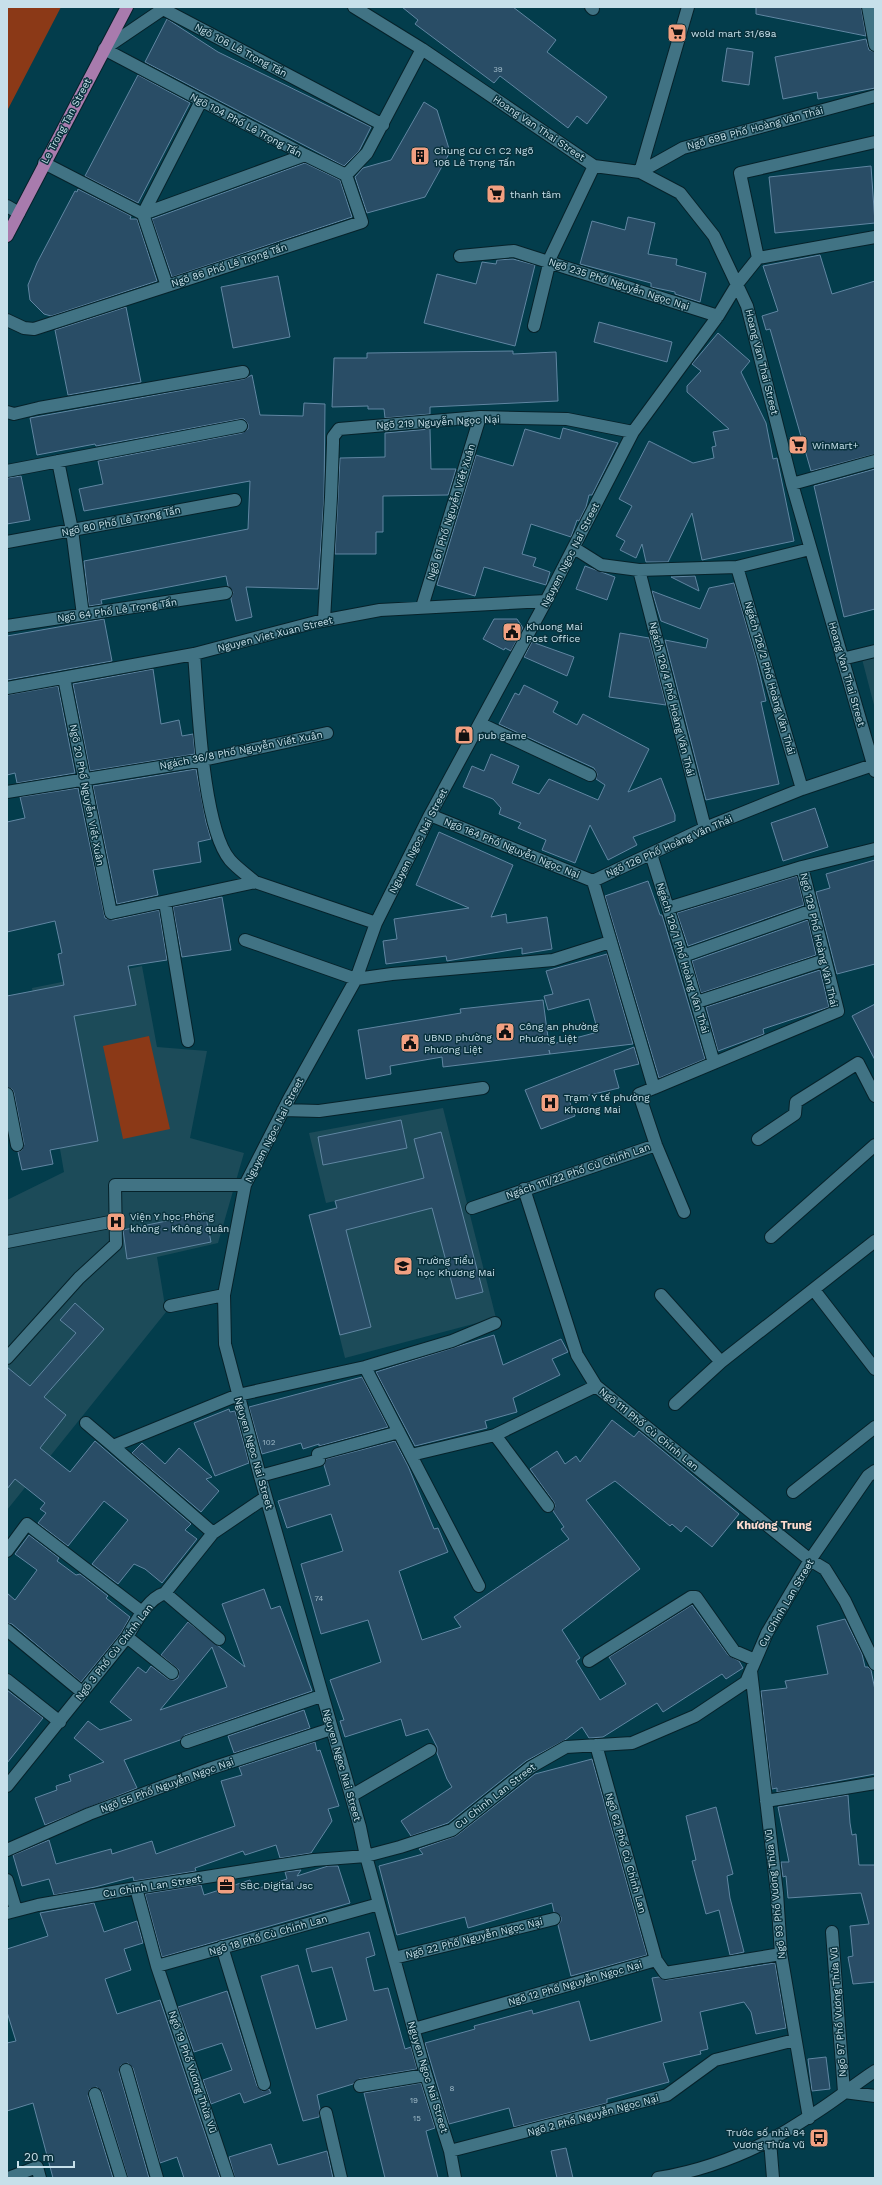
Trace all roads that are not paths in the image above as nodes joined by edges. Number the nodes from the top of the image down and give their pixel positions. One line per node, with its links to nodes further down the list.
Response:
1 (127, 7): 6 (main road, Le Trong Tan Street)
2 (354, 7): 7 (street, Hoang Van Thai Street)
3 (688, 7): 15 (street)
4 (868, 7): 5 (street)
5 (875, 44)
6 (104, 49): 9 (street, Ngõ 104 Phố Lê Trọng Tấn); 10 (street, Ngõ 106 Lê Trọng Tấn); 13 (main road, Le Trong Tan Street)
7 (422, 49): 10 (street); 14 (street, Hoang Van Thai Street)
8 (875, 96): 15 (street, Ngõ 69B Phố Hoàng Văn Thái)
9 (201, 101): 12 (street, Ngõ 104 Phố Lê Trọng Tấn); 19 (street)
10 (383, 125): 16 (street)
11 (875, 142): 23 (street)
12 (305, 155): 16 (street, Ngõ 104 Phố Lê Trọng Tấn); 19 (street)
13 (44, 163): 18 (main road, Le Trong Tan Street); 19 (street)
14 (594, 166): 15 (street, Hoang Van Thai Street); 24 (street)
15 (640, 172): 25 (street, Hoang Van Thai Street)
16 (346, 175): 26 (street, Ngõ 86 Phố Lê Trọng Tấn)
17 (7, 206): 18 (street)
18 (19, 213): 20 (main road, Le Trong Tan Street)
19 (142, 214): 26 (street, Ngõ 86 Phố Lê Trọng Tấn)
20 (7, 236)
21 (874, 241): 23 (street)
22 (460, 256): 24 (street, Ngõ 235 Phố Nguyễn Ngọc Nại)
23 (758, 258): 25 (street, Nguyen Ngoc Nai Street)
24 (549, 261): 27 (street, Ngõ 235 Phố Nguyễn Ngọc Nại); 29 (street)
25 (738, 283): 27 (street, Nguyen Ngoc Nai Street); 38 (street, Hoang Van Thai Street)
26 (167, 286): 28 (street)
27 (718, 316): 34 (street, Nguyen Ngoc Nai Street)
28 (7, 320)
29 (534, 326)
30 (243, 372): 31 (street)
31 (7, 412)
32 (480, 417): 34 (street, Ngõ 219 Nguyễn Ngọc Nại); 48 (street, Ngõ 61 Phố Nguyễn Viết Xuân); 50 (street, Ngõ 219 Nguyễn Ngọc Nại)
33 (241, 426): 35 (street)
34 (633, 432): 42 (street, Nguyen Ngoc Nai Street)
35 (58, 461): 37 (street); 40 (street)
36 (875, 461): 38 (street)
37 (7, 471)
38 (792, 484): 43 (street, Hoang Van Thai Street)
39 (235, 500): 40 (street, Ngõ 80 Phố Lê Trọng Tấn)
40 (72, 530): 41 (street, Ngõ 80 Phố Lê Trọng Tấn); 49 (street)
41 (7, 542)
42 (574, 548): 45 (street); 47 (street, Nguyen Ngoc Nai Street)
43 (810, 549): 44 (street); 54 (street, Hoang Van Thai Street)
44 (737, 567): 45 (street); 63 (street, Ngách 126/2 Phố Hoàng Văn Thái)
45 (639, 570): 66 (street, Ngách 126/4 Phố Hoàng Văn Thái)
46 (226, 594): 49 (street, Ngõ 64 Phố Lê Trọng Tấn)
47 (546, 602): 48 (street, Nguyen Viet Xuan Street); 57 (street, Nguyen Ngoc Nai Street)
48 (422, 607): 50 (street, Nguyen Viet Xuan Street)
49 (83, 615): 51 (street, Ngõ 64 Phố Lê Trọng Tấn)
50 (324, 620): 53 (street, Nguyen Viet Xuan Street)
51 (7, 626)
52 (875, 652): 54 (street)
53 (194, 654): 55 (street, Nguyen Viet Xuan Street); 59 (street)
54 (842, 659): 60 (street, Hoang Van Thai Street)
55 (64, 678): 56 (street, Nguyen Viet Xuan Street); 62 (street, Ngõ 20 Phố Nguyễn Viết Xuân)
56 (7, 688)
57 (481, 724): 61 (street); 65 (street, Nguyen Ngoc Nai Street)
58 (327, 733): 59 (street, Ngách 36/8 Phố Nguyễn Viết Xuân)
59 (203, 760): 62 (street, Ngách 36/8 Phố Nguyễn Viết Xuân); 71 (street)
60 (874, 768): 63 (street, Ngõ 126 Phố Hoàng Văn Thái)
61 (590, 775)
62 (83, 779): 64 (street, Ngách 36/8 Phố Nguyễn Viết Xuân); 72 (street, Ngõ 20 Phố Nguyễn Viết Xuân)
63 (802, 789): 66 (street, Ngõ 126 Phố Hoàng Văn Thái)
64 (7, 792)
65 (430, 815): 70 (street, Ngõ 164 Phố Nguyễn Ngọc Nại); 75 (street, Nguyen Ngoc Nai Street)
66 (705, 828): 68 (street, Ngõ 126 Phố Hoàng Văn Thái)
67 (875, 849): 69 (street, Ngõ 128 Phố Hoàng Văn Thái)
68 (651, 854): 70 (street, Ngõ 126 Phố Hoàng Văn Thái); 73 (street, Ngách 126/1 Phố Hoàng Văn Thái)
69 (802, 867): 73 (street); 74 (street, Ngõ 128 Phố Hoàng Văn Thái)
70 (593, 881): 77 (street, Ngõ 126 Phố Hoàng Văn Thái)
71 (255, 882): 72 (street); 75 (street)
72 (165, 902): 82 (street)
73 (668, 908): 78 (street, Ngách 126/1 Phố Hoàng Văn Thái)
74 (813, 910): 78 (street); 79 (street, Ngõ 128 Phố Hoàng Văn Thái)
75 (376, 923): 80 (street, Nguyen Ngoc Nai Street)
76 (244, 940): 80 (street)
77 (610, 942): 80 (street); 85 (street, Ngõ 126 Phố Hoàng Văn Thái)
78 (683, 956): 81 (street, Ngách 126/1 Phố Hoàng Văn Thái)
79 (824, 960): 81 (street); 83 (street, Ngõ 128 Phố Hoàng Văn Thái)
80 (356, 979): 88 (street, Nguyen Ngoc Nai Street)
81 (697, 1002): 83 (street, Ngách 126/1 Phố Hoàng Văn Thái)
82 (188, 1041)
83 (714, 1063): 85 (street, Ngõ 128 Phố Hoàng Văn Thái)
84 (483, 1088): 88 (street)
85 (654, 1088): 91 (street, Ngách 111/22 Phố Cù Chính Lan)
86 (7, 1094): 90 (street)
87 (875, 1096): 89 (street)
88 (283, 1110): 93 (street, Nguyen Ngoc Nai Street)
89 (758, 1138)
90 (17, 1145)
91 (656, 1145): 94 (street, Ngách 111/22 Phố Cù Chính Lan); 96 (street)
92 (875, 1145): 98 (street)
93 (245, 1185): 97 (street); 102 (street, Nguyen Ngoc Nai Street)
94 (524, 1189): 95 (street, Ngách 111/22 Phố Cù Chính Lan); 110 (street, Ngõ 111 Phố Cù Chính Lan)
95 (472, 1208)
96 (684, 1212)
97 (115, 1221): 100 (street); 106 (street)
98 (771, 1237)
99 (875, 1241): 101 (street)
100 (7, 1242)
101 (814, 1290): 107 (street); 109 (street)
102 (224, 1295): 104 (street); 111 (street, Nguyen Ngoc Nai Street)
103 (661, 1295): 107 (street)
104 (170, 1306)
105 (495, 1323): 108 (street)
106 (7, 1358)
107 (721, 1362): 112 (street)
108 (365, 1367): 111 (street); 115 (street)
109 (875, 1369)
110 (596, 1386): 116 (street); 126 (street, Ngõ 111 Phố Cù Chính Lan)
111 (238, 1395): 117 (street); 120 (street, Nguyen Ngoc Nai Street)
112 (674, 1404)
113 (86, 1423): 117 (street)
114 (875, 1426): 121 (street)
115 (399, 1432): 118 (street); 120 (street)
116 (495, 1436): 118 (street); 123 (street)
117 (113, 1446): 124 (street)
118 (411, 1455): 127 (street)
119 (875, 1472): 126 (street, Cu Chinh Lan Street)
120 (260, 1476): 122 (street, Nguyen Ngoc Nai Street)
121 (793, 1492)
122 (266, 1497): 124 (street, Ngõ 3 Phố Cù Chính Lan); 139 (street, Nguyen Ngoc Nai Street)
123 (548, 1506)
124 (213, 1533): 128 (street, Ngõ 3 Phố Cù Chính Lan)
125 (7, 1551): 129 (street)
126 (810, 1560): 134 (street, Cu Chinh Lan Street); 135 (street, Ngõ 111 Phố Cù Chính Lan)
127 (479, 1586)
128 (165, 1593): 129 (street, Ngõ 3 Phố Cù Chính Lan); 132 (street)
129 (142, 1612): 131 (street, Ngõ 3 Phố Cù Chính Lan)
130 (7, 1630): 138 (street)
131 (127, 1638): 136 (street); 138 (street, Ngõ 3 Phố Cù Chính Lan)
132 (219, 1639)
133 (589, 1661): 134 (street)
134 (753, 1664): 143 (street, Cu Chinh Lan Street); 148 (street, Ngõ 93 Phố Vương Thừa Vũ)
135 (875, 1664)
136 (172, 1673)
137 (7, 1680): 140 (street)
138 (82, 1692): 140 (street, Ngõ 3 Phố Cù Chính Lan)
139 (321, 1696): 141 (street, Nguyen Ngoc Nai Street); 142 (street)
140 (60, 1722): 146 (street, Ngõ 3 Phố Cù Chính Lan)
141 (331, 1729): 147 (street, Nguyen Ngoc Nai Street); 149 (street, Ngõ 55 Phố Nguyễn Ngọc Nại)
142 (188, 1742)
143 (596, 1745): 150 (street, Cu Chinh Lan Street); 160 (street, Ngõ 62 Phố Cù Chính Lan)
144 (430, 1750): 147 (street)
145 (875, 1783): 148 (street)
146 (7, 1786)
147 (351, 1796): 150 (street, Nguyen Ngoc Nai Street)
148 (766, 1801): 158 (street, Ngõ 93 Phố Vương Thừa Vũ)
149 (7, 1850)
150 (366, 1856): 152 (street, Cu Chinh Lan Street); 153 (street, Nguyen Ngoc Nai Street)
151 (7, 1880): 154 (street)
152 (136, 1888): 154 (street, Cu Chinh Lan Street); 161 (street, Ngõ 19 Phố Vương Thừa Vũ)
153 (379, 1904): 157 (street, Ngõ 18 Phố Cù Chính Lan); 159 (street, Nguyen Ngoc Nai Street)
154 (12, 1911)
155 (554, 1919): 159 (street, Ngõ 22 Phố Nguyễn Ngọc Nại)
156 (832, 1932): 169 (street, Ngõ 97 Phố Vương Thừa Vũ)
157 (222, 1947): 161 (street, Ngõ 18 Phố Cù Chính Lan); 167 (street)
158 (781, 1954): 160 (street, Ngõ 12 Phố Nguyễn Ngọc Nại); 163 (street, Ngõ 93 Phố Vương Thừa Vũ)
159 (394, 1958): 162 (street, Nguyen Ngoc Nai Street)
160 (656, 1960): 162 (street, Ngõ 12 Phố Nguyễn Ngọc Nại)
161 (157, 1966): 180 (street, Ngõ 19 Phố Vương Thừa Vũ)
162 (414, 2029): 166 (street, Nguyen Ngoc Nai Street)
163 (795, 2040): 173 (street, Ngõ 93 Phố Vương Thừa Vũ); 175 (street, Ngõ 2 Phố Nguyễn Ngọc Nại)
164 (126, 2070): 179 (street)
165 (875, 2071): 169 (street)
166 (426, 2075): 168 (street); 175 (street, Nguyen Ngoc Nai Street)
167 (264, 2084)
168 (360, 2086)
169 (844, 2092): 171 (street); 173 (street)
170 (95, 2094): 178 (street)
171 (875, 2096)
172 (326, 2113): 181 (street)
173 (809, 2118): 174 (street)
174 (770, 2141): 183 (street); 184 (street)
175 (450, 2151): 182 (street, Nguyen Ngoc Nai Street)
176 (8, 2178): 177 (street)
177 (40, 2178)
178 (120, 2178)
179 (157, 2178)
180 (228, 2178)
181 (341, 2178)
182 (455, 2178)
183 (658, 2178)
184 (773, 2178)

